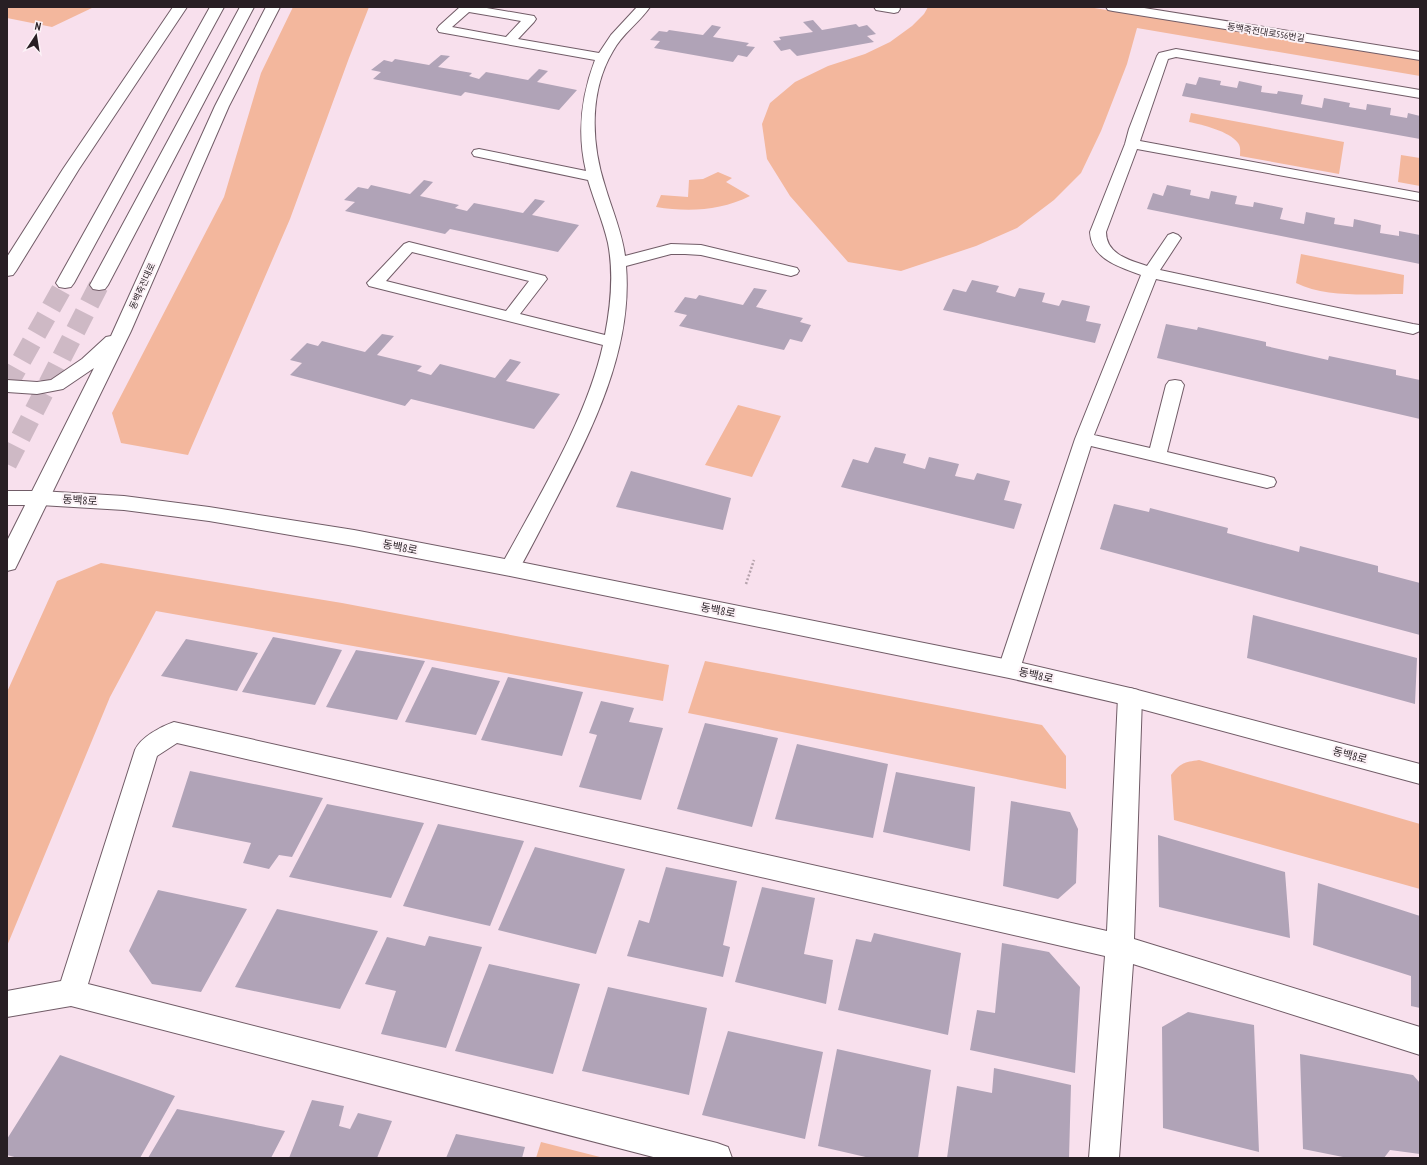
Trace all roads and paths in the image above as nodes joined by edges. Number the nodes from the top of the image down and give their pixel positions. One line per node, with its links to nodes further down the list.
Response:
1 (180, 7): 19 (street)
2 (216, 7): 22 (street)
3 (247, 7): 23 (street)
4 (273, 7): 26 (street, 동백죽전대로)
5 (644, 7): 11 (lane)
6 (880, 7): 8 (lane)
7 (1113, 7): 10 (street, 동백죽전대로556번길)
8 (894, 9)
9 (509, 41): 9 (lane); 11 (lane)
10 (1420, 56)
11 (603, 58): 15 (lane)
12 (1420, 94): 13 (lane)
13 (1132, 144): 16 (lane); 21 (lane)
14 (479, 153): 15 (lane)
15 (594, 177): 18 (lane)
16 (1420, 197)
17 (1173, 238): 21 (lane)
18 (618, 263): 20 (lane); 27 (lane)
19 (7, 271)
20 (791, 271)
21 (1150, 273): 25 (lane); 30 (lane)
22 (65, 283)
23 (99, 285)
24 (509, 317): 24 (lane); 27 (lane)
25 (1413, 329)
26 (122, 331): 29 (street); 34 (street, 동백죽전대로)
27 (612, 342): 36 (lane)
28 (1175, 385): 31 (lane)
29 (7, 386)
30 (1084, 439): 31 (lane); 37 (lane)
31 (1157, 456): 32 (lane)
32 (1267, 482)
33 (7, 498): 34 (street, 동백8로)
34 (40, 498): 35 (street, 동백죽전대로); 36 (street, 동백8로)
35 (7, 564)
36 (510, 568): 37 (street, 동백8로)
37 (1010, 669): 38 (street, 동백8로)
38 (1130, 697): 39 (street, 동백8로); 40 (street)
39 (1420, 774)
40 (1120, 947): 41 (street); 43 (street); 45 (street)
41 (71, 993): 42 (street); 44 (street)
42 (7, 1004)
43 (1420, 1041)
44 (717, 1158)
45 (1104, 1158)

